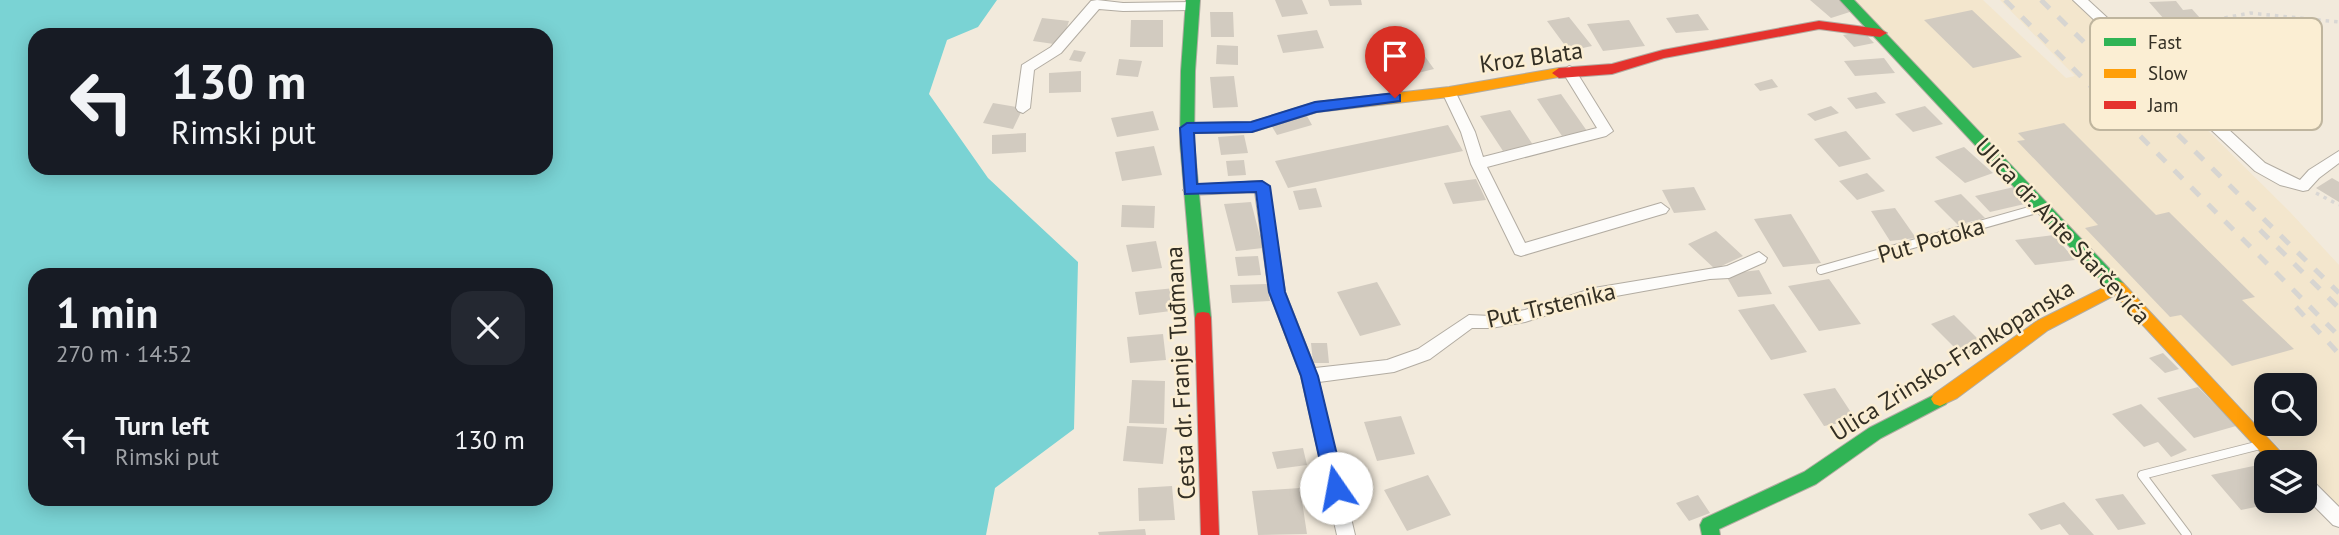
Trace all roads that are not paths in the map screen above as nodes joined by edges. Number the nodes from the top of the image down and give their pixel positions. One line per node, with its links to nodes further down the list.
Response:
1 (1847, 0): 5 (street, Ulica dr. Ante Starčevića)
2 (2080, 0): 4 (street)
3 (1192, 3): 8 (street); 9 (street, Cesta dr. Franje Tuđmana)
4 (2098, 18)
5 (1880, 33): 6 (street, Kroz Blata); 14 (street, Ulica dr. Ante Starčevića)
6 (1569, 71): 7 (street, Kroz Blata); 12 (street)
7 (1449, 92): 9 (street, Kroz Blata); 12 (street)
8 (1023, 108)
9 (1187, 128): 13 (street, Cesta dr. Franje Tuđmana)
10 (2219, 130): 11 (street)
11 (2339, 156)
12 (1478, 164): 15 (street)
13 (1190, 190): 19 (street); 24 (street, Cesta dr. Franje Tuđmana)
14 (2041, 208): 17 (lane, Put Potoka); 18 (street, Ulica dr. Ante Starčevića)
15 (1661, 209)
16 (1759, 258): 19 (street, Put Trstenika)
17 (1821, 270)
18 (2116, 287): 20 (street, Ulica dr. Ante Starčevića); 26 (street, Ulica Zrinsko-Frankopanska)
19 (1309, 376): 25 (street)
20 (2263, 444): 21 (street, Ulica dr. Ante Starčevića); 27 (lane)
21 (2269, 450)
22 (2317, 497): 23 (street)
23 (2339, 519)
24 (1210, 535)
25 (1346, 535)
26 (1711, 535)
27 (2187, 535)

